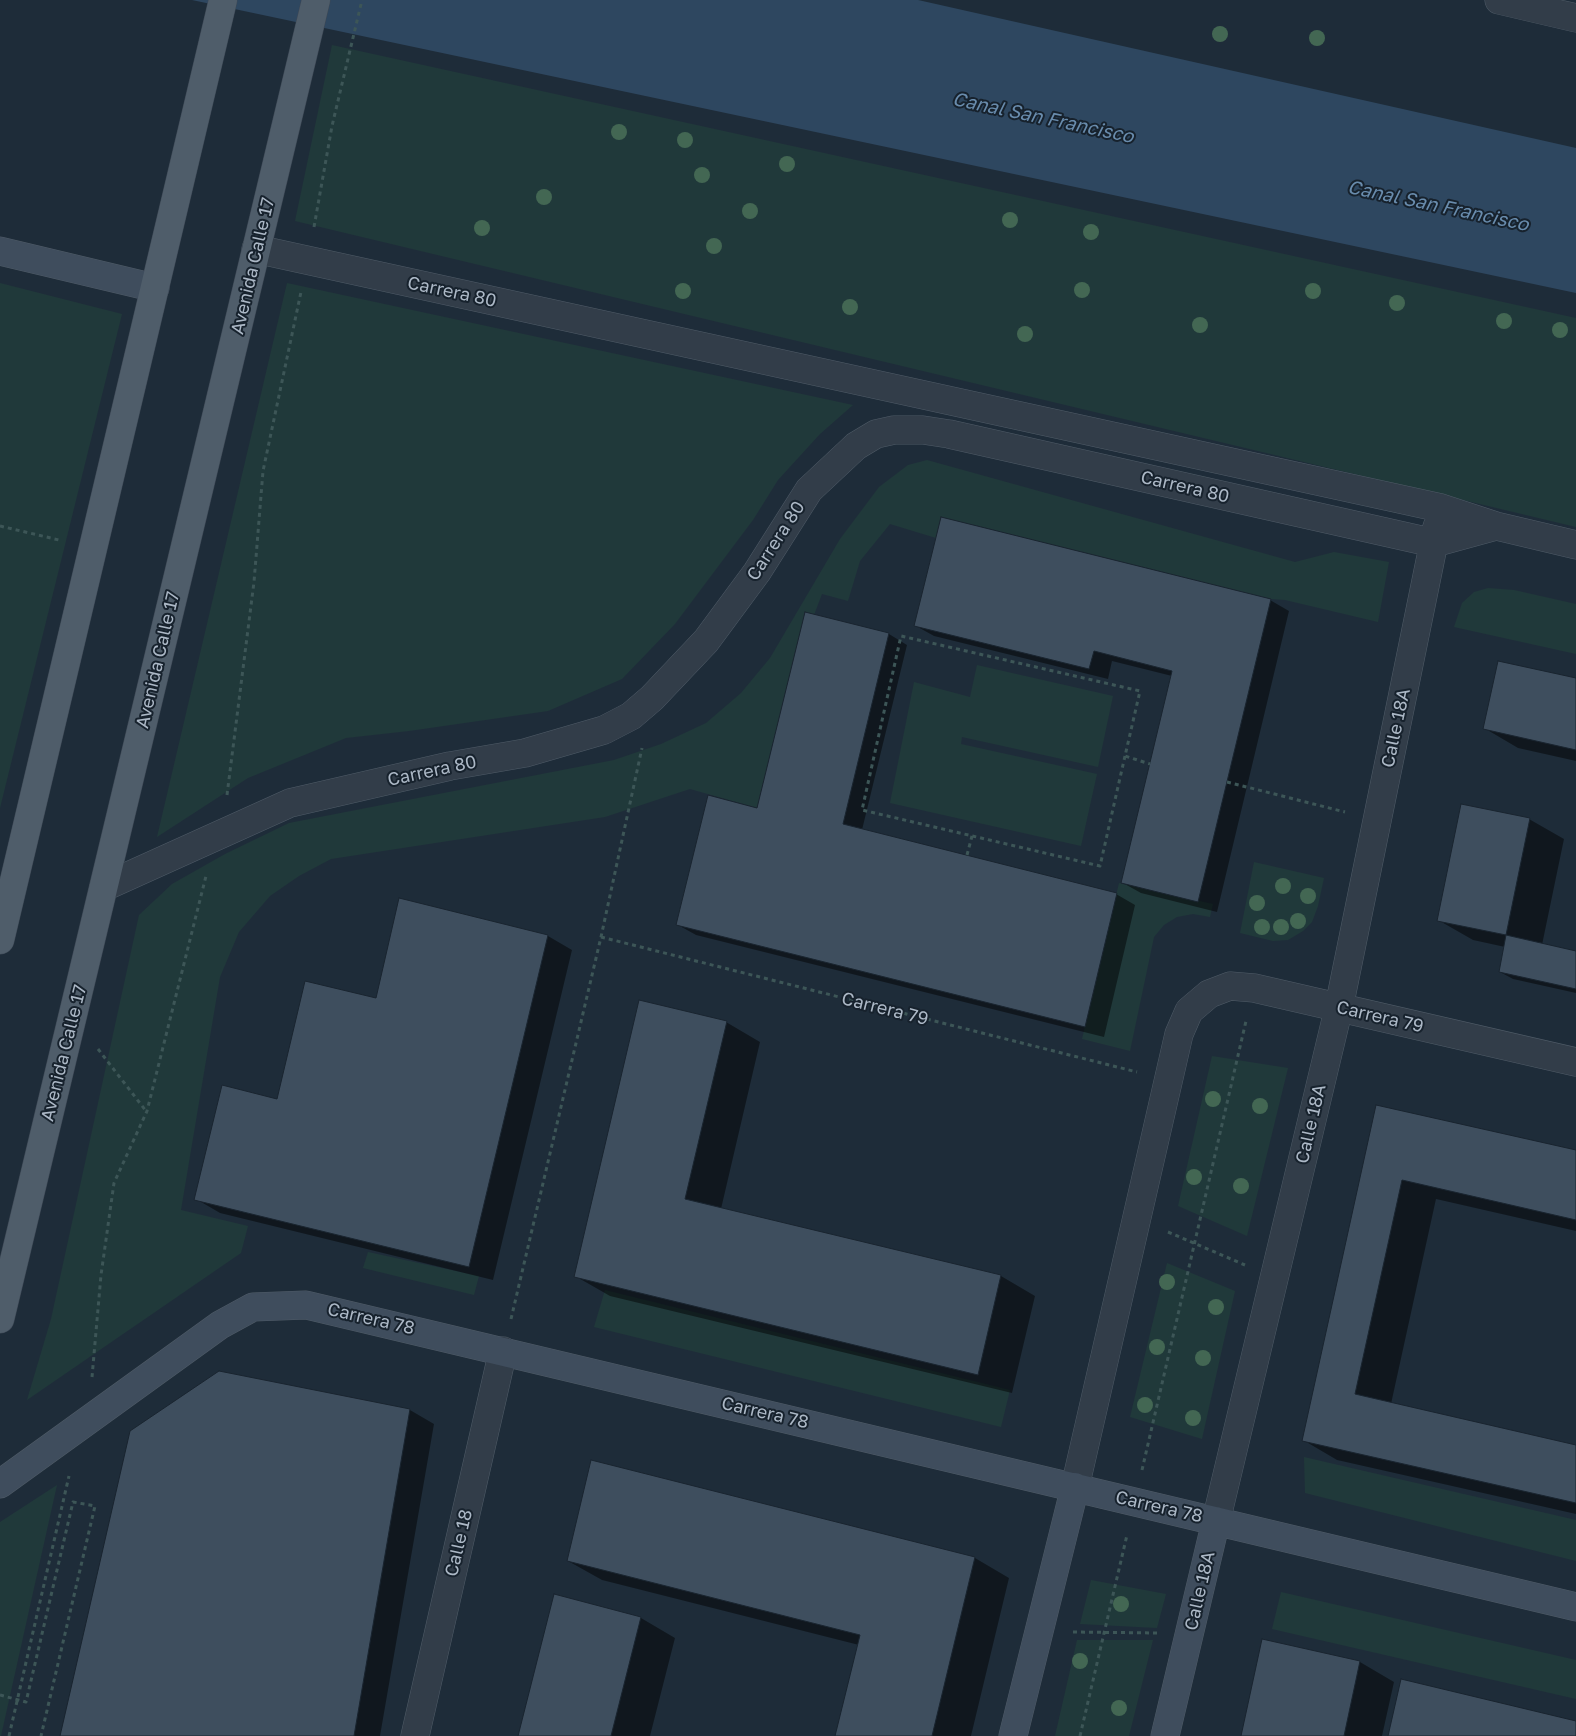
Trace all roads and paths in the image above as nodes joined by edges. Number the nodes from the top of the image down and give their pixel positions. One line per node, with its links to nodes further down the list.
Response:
1 (316, 0): 6 (main road, Avenida Calle 17)
2 (362, 0): 8 (path)
3 (1499, 0): 5 (street)
4 (220, 11): 9 (main road)
5 (1576, 18)
6 (256, 249): 8 (street, Carrera 80); 24 (main road, Avenida Calle 17)
7 (0, 251): 9 (street)
8 (308, 261): 10 (street, Carrera 80); 22 (path)
9 (155, 288): 26 (main road)
10 (1441, 508): 12 (street, Carrera 80); 14 (street, Calle 18A)
11 (0, 526): 13 (path)
12 (1496, 526): 14 (street, Carrera 80); 15 (street, Carrera 80)
13 (59, 540)
14 (1434, 543): 16 (street, Carrera 80); 28 (street, Calle 18A)
15 (1576, 545)
16 (652, 698): 22 (street, Carrera 80); 25 (path)
17 (1125, 756): 18 (path); 21 (path); 21 (path)
18 (1150, 764)
19 (1227, 782): 20 (path)
20 (1351, 814)
21 (972, 836): 23 (path)
22 (216, 837): 24 (street, Carrera 80); 32 (path)
23 (967, 855)
24 (104, 887): 29 (main road, Avenida Calle 17)
25 (601, 937): 31 (path, Carrera 79); 37 (path)
26 (0, 940)
27 (1254, 988): 28 (street, Carrera 79); 31 (street, Carrera 79); 34 (path)
28 (1339, 1007): 30 (street, Carrera 79); 44 (street, Calle 18A)
29 (73, 1016): 32 (path); 36 (main road, Avenida Calle 17)
30 (1576, 1062)
31 (1169, 1080): 42 (street)
32 (147, 1111): 39 (path)
33 (1163, 1230): 34 (path)
34 (1194, 1243): 35 (path); 43 (path)
35 (1248, 1266)
36 (0, 1319)
37 (511, 1320)
38 (503, 1351): 39 (street, Carrera 78); 42 (street, Carrera 78); 52 (street, Calle 18)
39 (89, 1420): 41 (street, Carrera 78)
40 (69, 1475): 50 (path)
41 (0, 1484)
42 (1075, 1488): 43 (street, Carrera 78); 53 (street)
43 (1134, 1502): 44 (street, Carrera 78); 47 (path)
44 (1216, 1521): 45 (street, Carrera 78); 55 (street, Calle 18A)
45 (1576, 1607)
46 (1068, 1632): 47 (path)
47 (1104, 1632): 48 (path); 54 (path)
48 (1162, 1634)
49 (0, 1695): 51 (path, bridge)
50 (9, 1736)
51 (41, 1736)
52 (415, 1736)
53 (1013, 1736)
54 (1080, 1736)
55 (1165, 1736)

